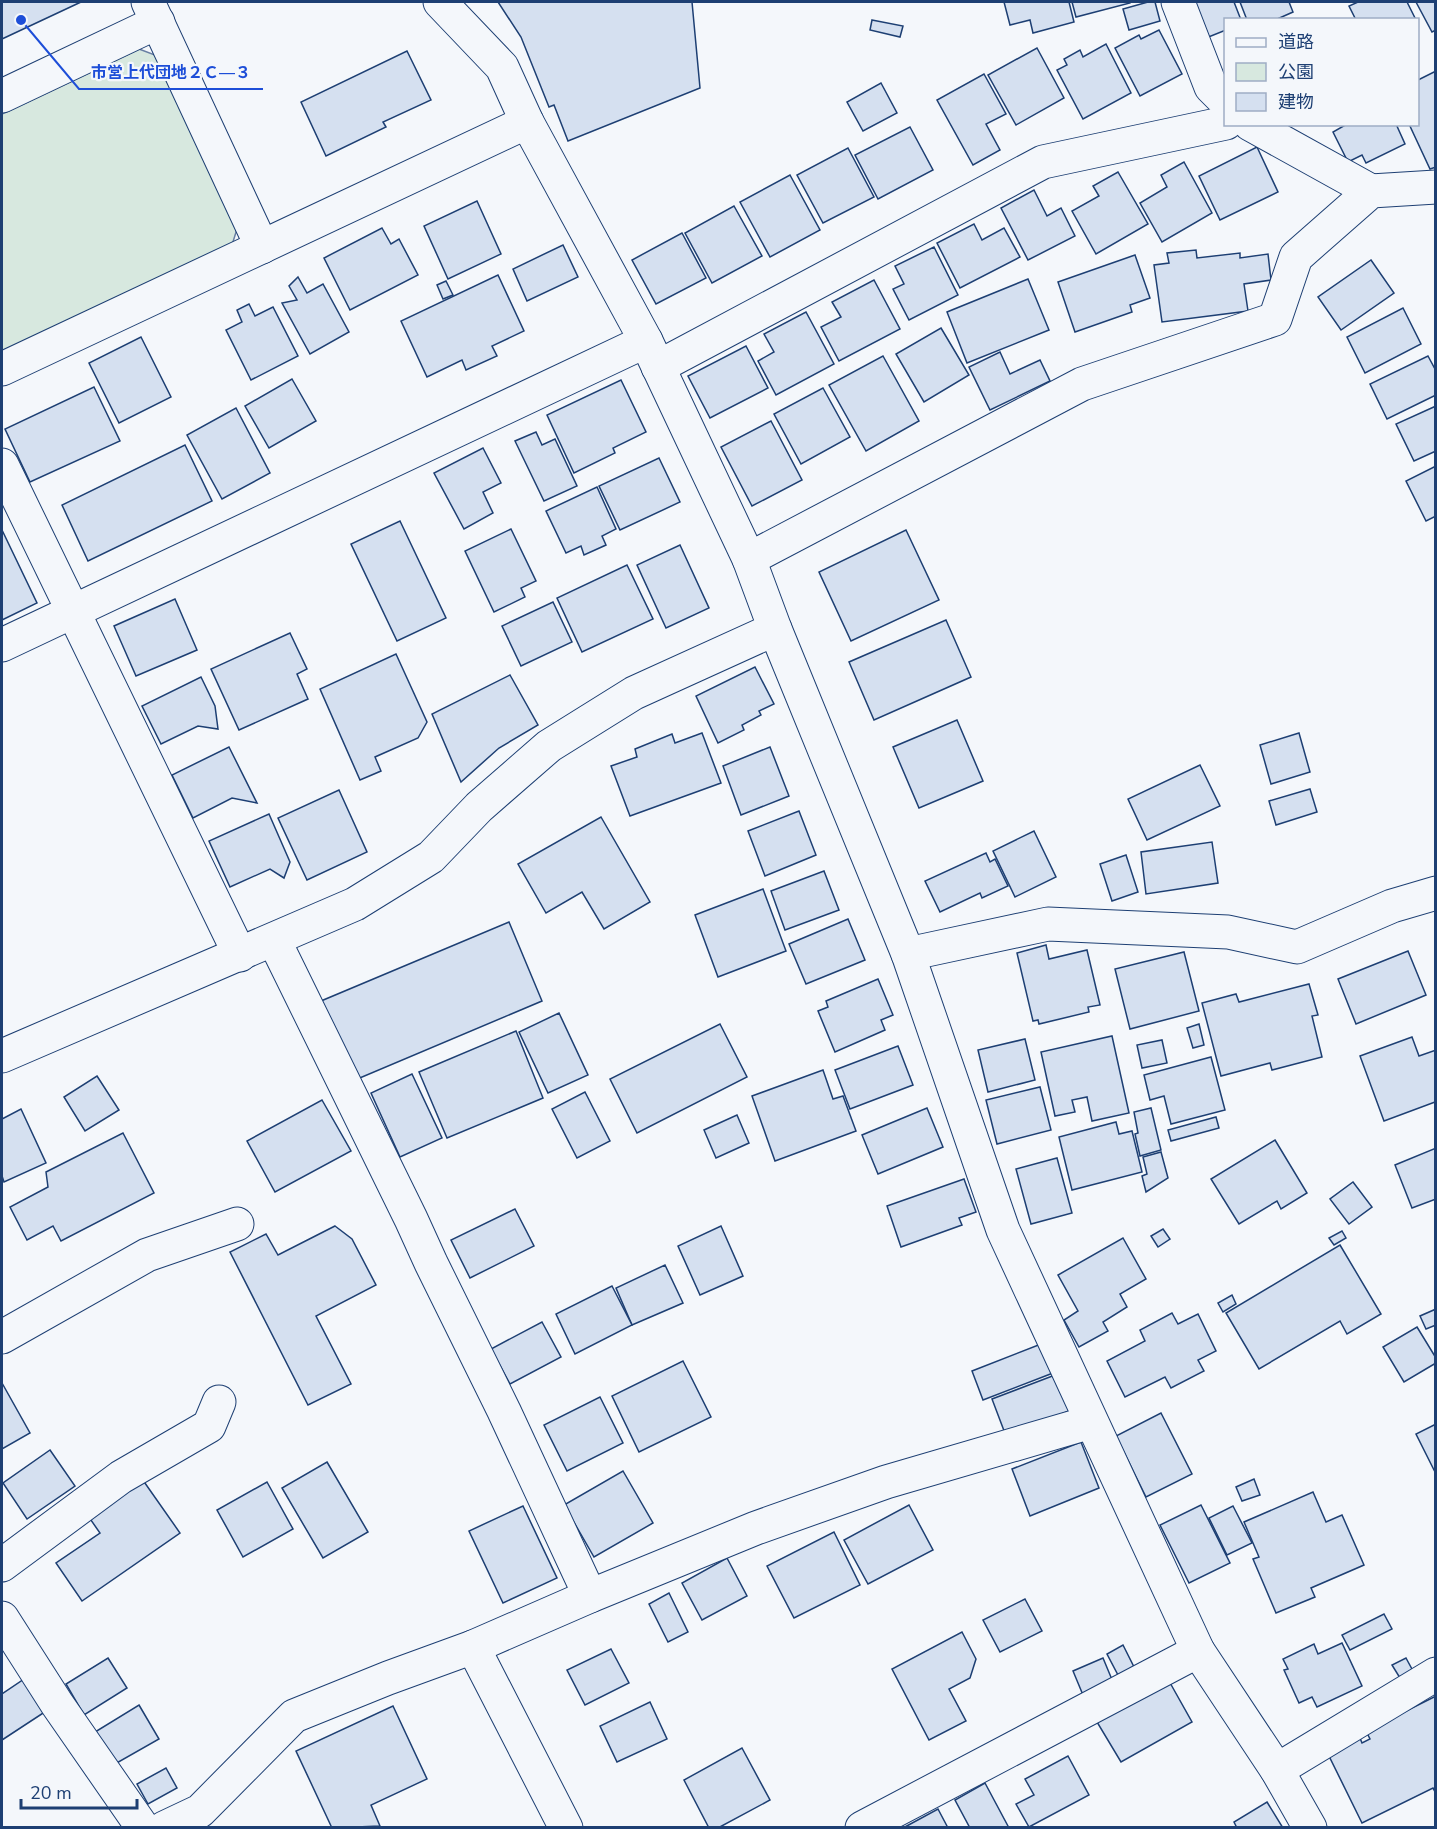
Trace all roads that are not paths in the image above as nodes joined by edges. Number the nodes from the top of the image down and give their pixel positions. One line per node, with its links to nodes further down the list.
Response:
1 (440, 2): 6 (street)
2 (1178, 2): 5 (street)
3 (153, 12): 4 (street); 11 (street)
4 (2, 96)
5 (1224, 100)
6 (527, 122): 11 (street); 12 (street)
7 (1224, 123): 12 (street)
8 (1254, 126): 10 (street)
9 (1436, 187): 10 (street)
10 (1371, 191): 15 (street)
11 (262, 247): 13 (street)
12 (652, 354): 15 (street); 16 (street)
13 (2, 369)
14 (2, 465): 16 (street)
15 (749, 559): 17 (street)
16 (73, 612): 18 (street); 22 (street)
17 (775, 629): 20 (street); 21 (street)
18 (2, 645)
19 (1436, 893): 21 (street)
20 (274, 940): 22 (street); 29 (street)
21 (908, 954): 27 (street)
22 (240, 955): 23 (street)
23 (2, 1056)
24 (237, 1224): 25 (street)
25 (2, 1338)
26 (219, 1402): 28 (street)
27 (1091, 1422): 29 (street); 32 (street)
28 (2, 1565)
29 (590, 1596): 31 (street)
30 (2, 1618): 35 (street)
31 (473, 1647): 36 (street); 37 (street)
32 (1198, 1651): 34 (street); 38 (street)
33 (1436, 1674): 34 (street)
34 (1277, 1770): 39 (street)
35 (143, 1827)
36 (164, 1827)
37 (566, 1827)
38 (862, 1827)
39 (1310, 1827)

